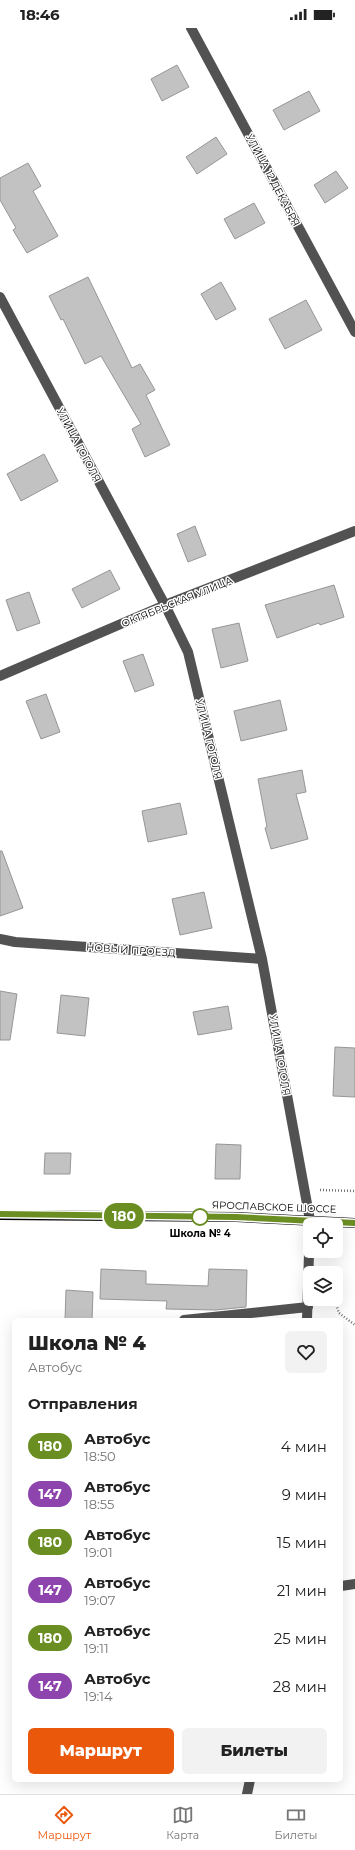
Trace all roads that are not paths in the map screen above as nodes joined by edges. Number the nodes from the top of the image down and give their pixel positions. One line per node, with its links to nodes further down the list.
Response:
1 (191, 28): 3 (street, УЛИЦА 12 ДЕКАБРЯ)
2 (0, 297): 5 (street, УЛИЦА ГОГОЛЯ)
3 (355, 332)
4 (355, 531): 5 (street, ОКТЯБРЬСКАЯ УЛИЦА)
5 (165, 606): 6 (street, ОКТЯБРЬСКАЯ УЛИЦА); 8 (street, УЛИЦА ГОГОЛЯ)
6 (0, 676)
7 (0, 939): 8 (street, НОВЫЙ ПРОЕЗД)
8 (262, 959): 10 (street, УЛИЦА ГОГОЛЯ)
9 (0, 1214): 11 (main road, ЯРОСЛАВСКОЕ ШОССЕ)
10 (310, 1218)
11 (303, 1220)
12 (343, 1222): 13 (main road, ЯРОСЛАВСКОЕ ШОССЕ)
13 (355, 1223)
14 (309, 1258): 15 (street, УЛИЦА ГОГОЛЯ)
15 (308, 1307): 16 (street); 17 (street, УЛИЦА ГОГОЛЯ)
16 (203, 1318)
17 (307, 1318)
18 (355, 1584): 19 (street)
19 (343, 1586)
20 (250, 1782): 21 (street)
21 (247, 1794)

